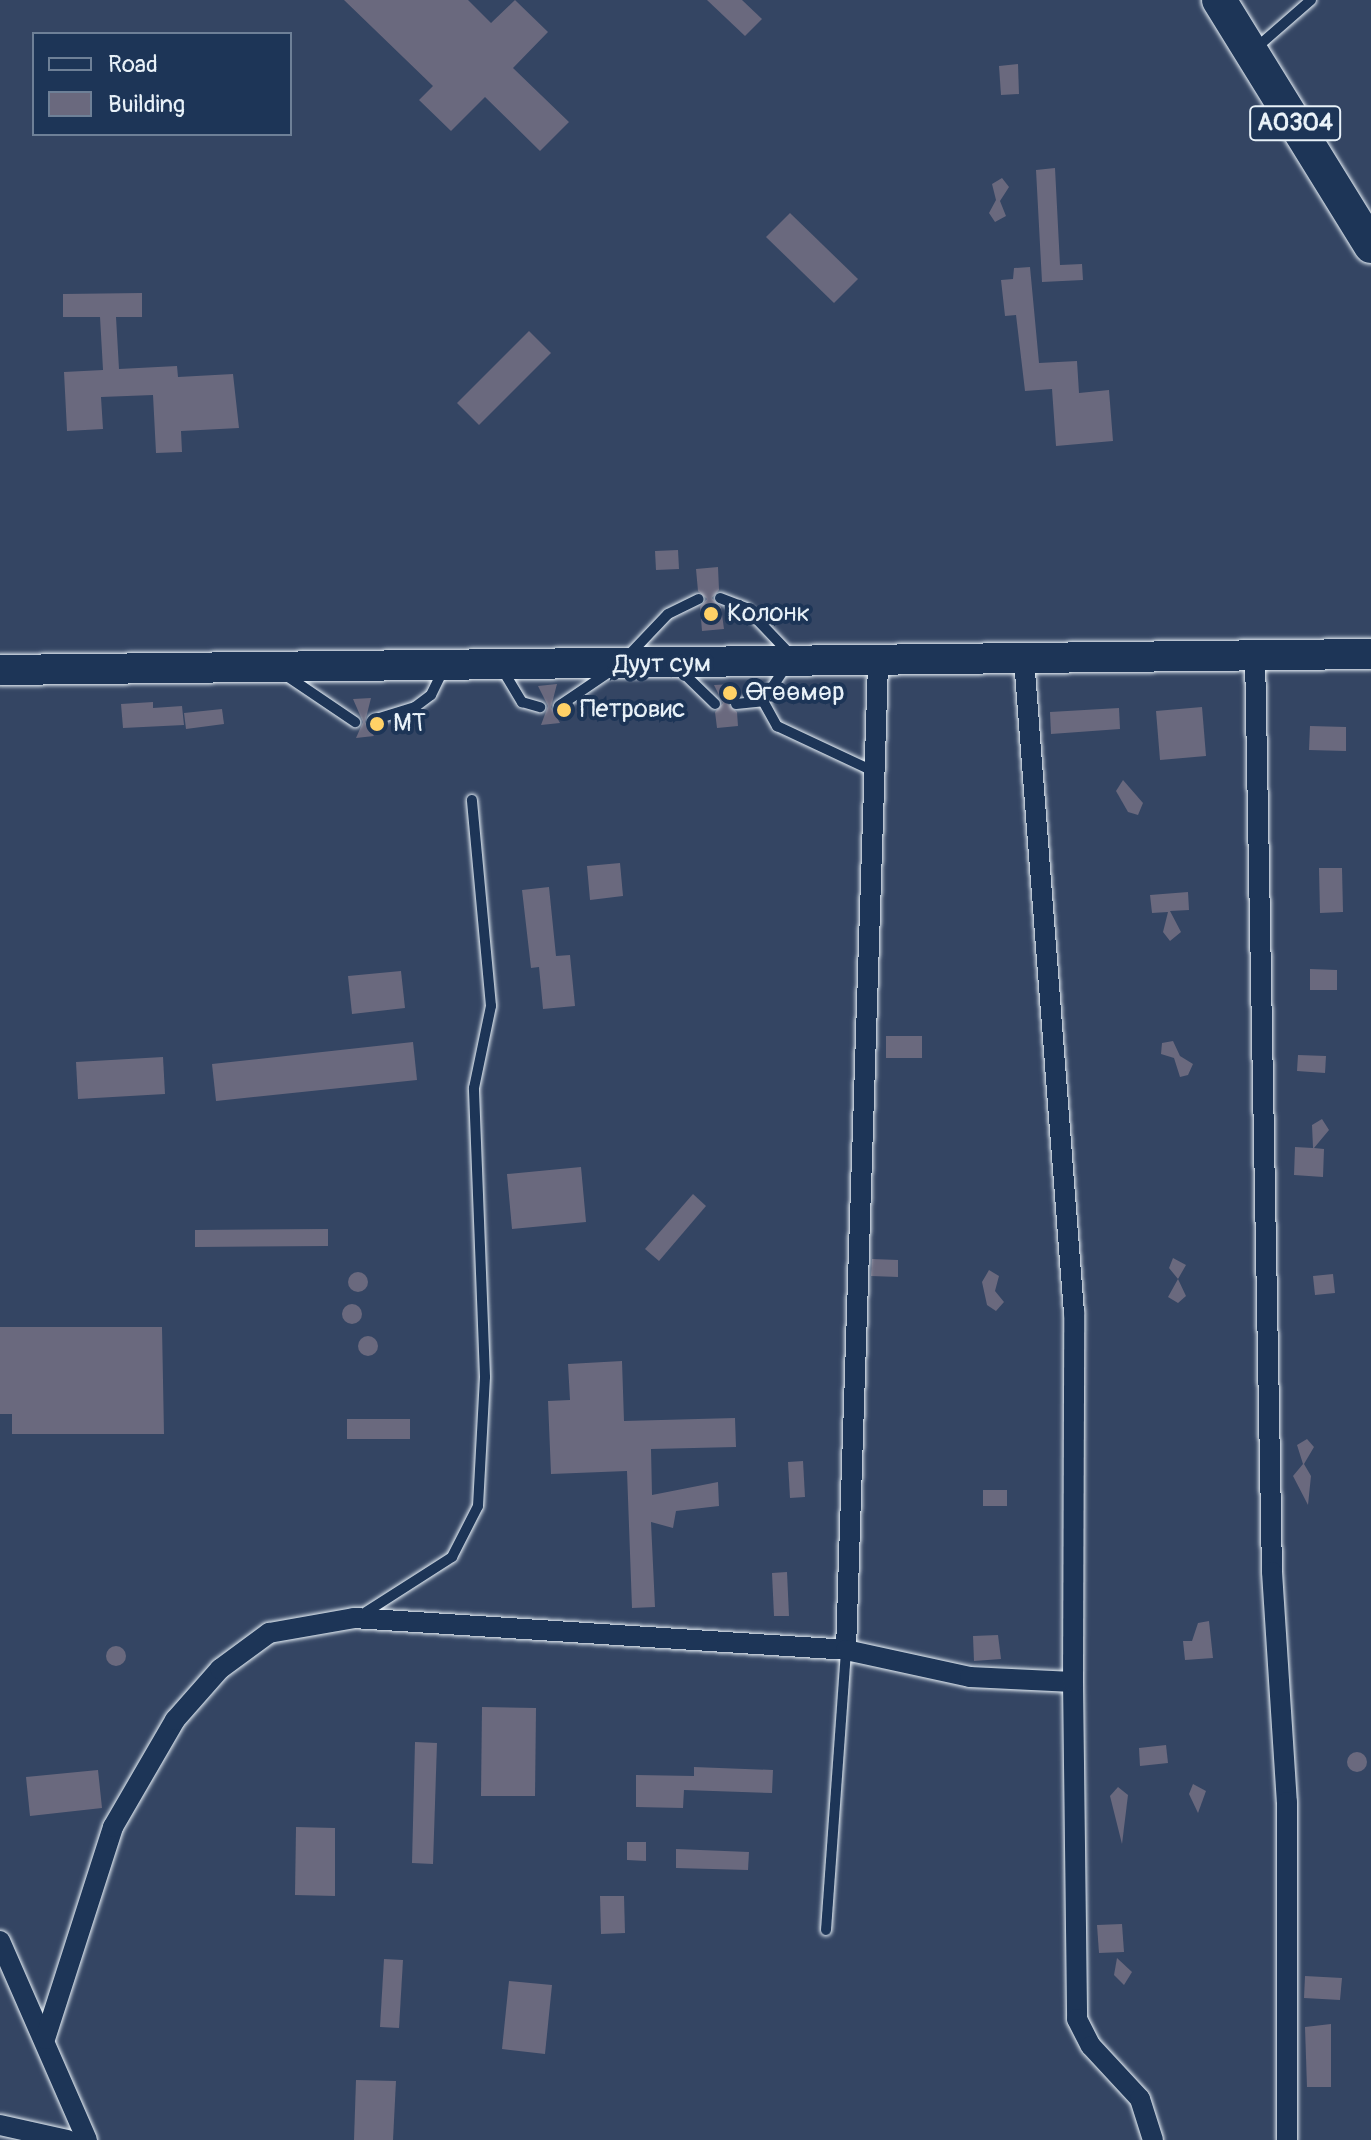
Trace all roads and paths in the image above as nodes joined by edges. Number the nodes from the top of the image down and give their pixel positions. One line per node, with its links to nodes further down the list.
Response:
1 (1219, 0): 3 (highway, A0304)
2 (1311, 0): 3 (lane)
3 (1251, 52): 4 (highway, A0304)
4 (1371, 246)
5 (720, 598): 11 (lane)
6 (699, 599): 13 (lane)
7 (1255, 654): 8 (main road, Дуут сум); 9 (main road, Дуут сум); 37 (street)
8 (1371, 654)
9 (1024, 659): 10 (main road, Дуут сум); 29 (street)
10 (878, 663): 11 (main road, Дуут сум); 25 (street)
11 (793, 664): 12 (main road, Дуут сум); 18 (lane)
12 (676, 665): 13 (main road, Дуут сум); 19 (lane)
13 (617, 666): 15 (main road, Дуут сум); 21 (lane)
14 (443, 668): 15 (main road, Дуут сум); 17 (main road, Дуут сум); 23 (lane)
15 (502, 668): 22 (lane)
16 (0, 670): 17 (main road, Дуут сум)
17 (279, 670): 24 (lane)
18 (763, 701): 20 (lane); 25 (lane)
19 (715, 704)
20 (736, 704)
21 (559, 706)
22 (540, 707)
23 (373, 720)
24 (355, 722)
25 (873, 771): 28 (street)
26 (472, 800): 27 (lane)
27 (354, 1618): 28 (street); 32 (street)
28 (846, 1650): 29 (street); 30 (lane)
29 (1073, 1682): 36 (street)
30 (826, 1930)
31 (0, 1941): 32 (street)
32 (45, 2039): 35 (street)
33 (0, 2125): 34 (street)
34 (67, 2140)
35 (87, 2140)
36 (1153, 2140)
37 (1287, 2140)

